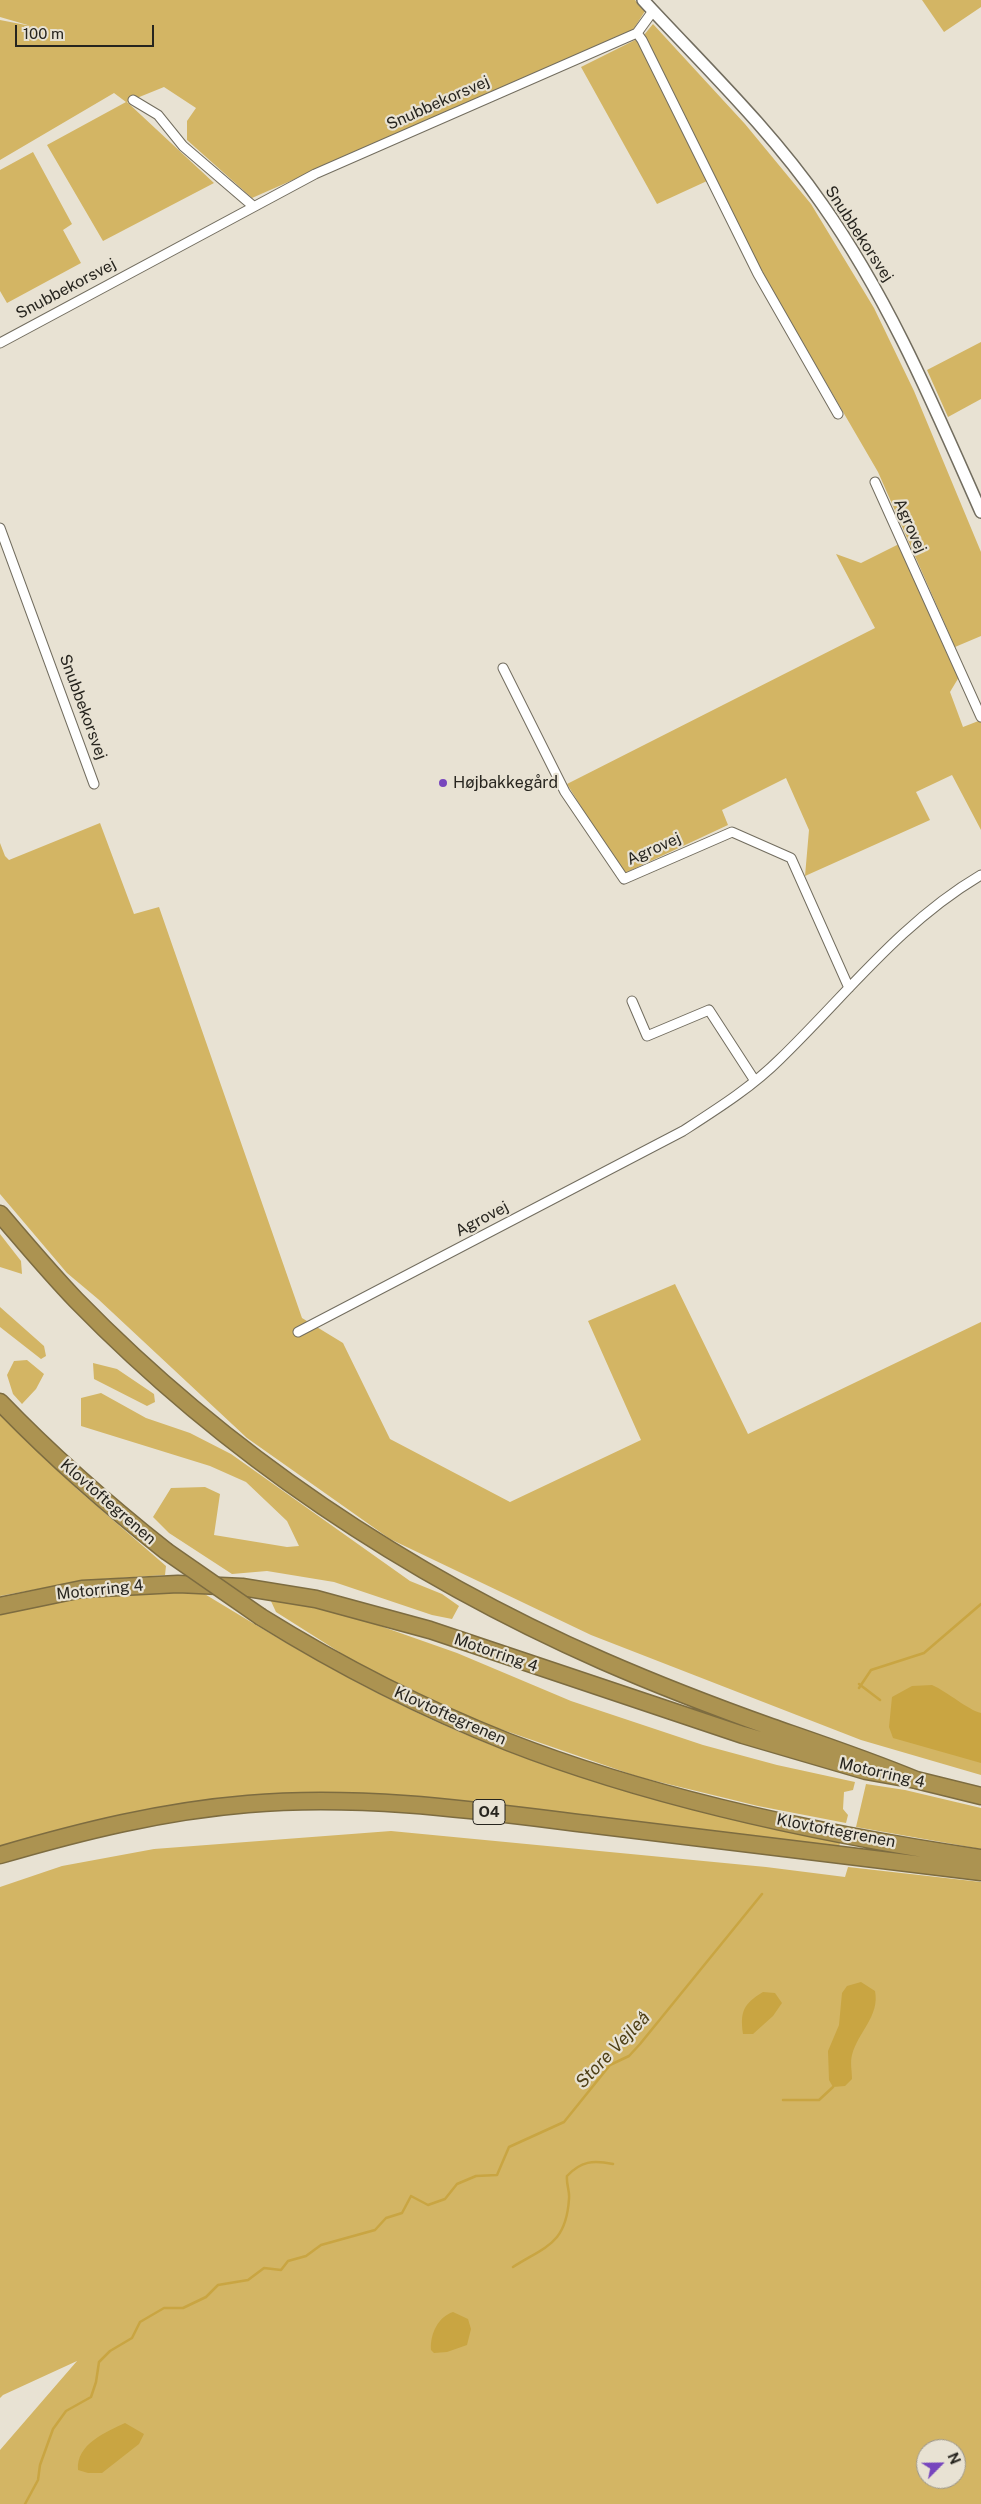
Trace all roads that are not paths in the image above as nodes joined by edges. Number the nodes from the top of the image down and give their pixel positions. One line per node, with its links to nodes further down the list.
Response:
1 (643, 0): 2 (street, Snubbekorsvej)
2 (653, 12): 3 (street, Snubbekorsvej); 9 (street, Snubbekorsvej)
3 (637, 33): 5 (street, Snubbekorsvej); 7 (street)
4 (133, 100): 5 (street)
5 (253, 206): 6 (street, Snubbekorsvej)
6 (0, 343)
7 (838, 414)
8 (875, 482): 12 (street, Agrovej)
9 (981, 512)
10 (0, 528): 13 (street, Snubbekorsvej)
11 (503, 668): 15 (street, Agrovej)
12 (981, 717)
13 (94, 784)
14 (981, 875): 15 (street, Agrovej)
15 (848, 988): 17 (street, Agrovej)
16 (632, 1001): 17 (street)
17 (755, 1081): 19 (street, Agrovej)
18 (0, 1214): 22 (highway)
19 (298, 1332)
20 (0, 1402): 25 (highway, Klovtoftegrenen, bridge)
21 (0, 1606): 22 (highway, Motorring 4)
22 (916, 1780): 23 (highway, Motorring 4)
23 (981, 1796)
24 (0, 1855): 26 (highway, O4)
25 (981, 1858)
26 (981, 1872)

